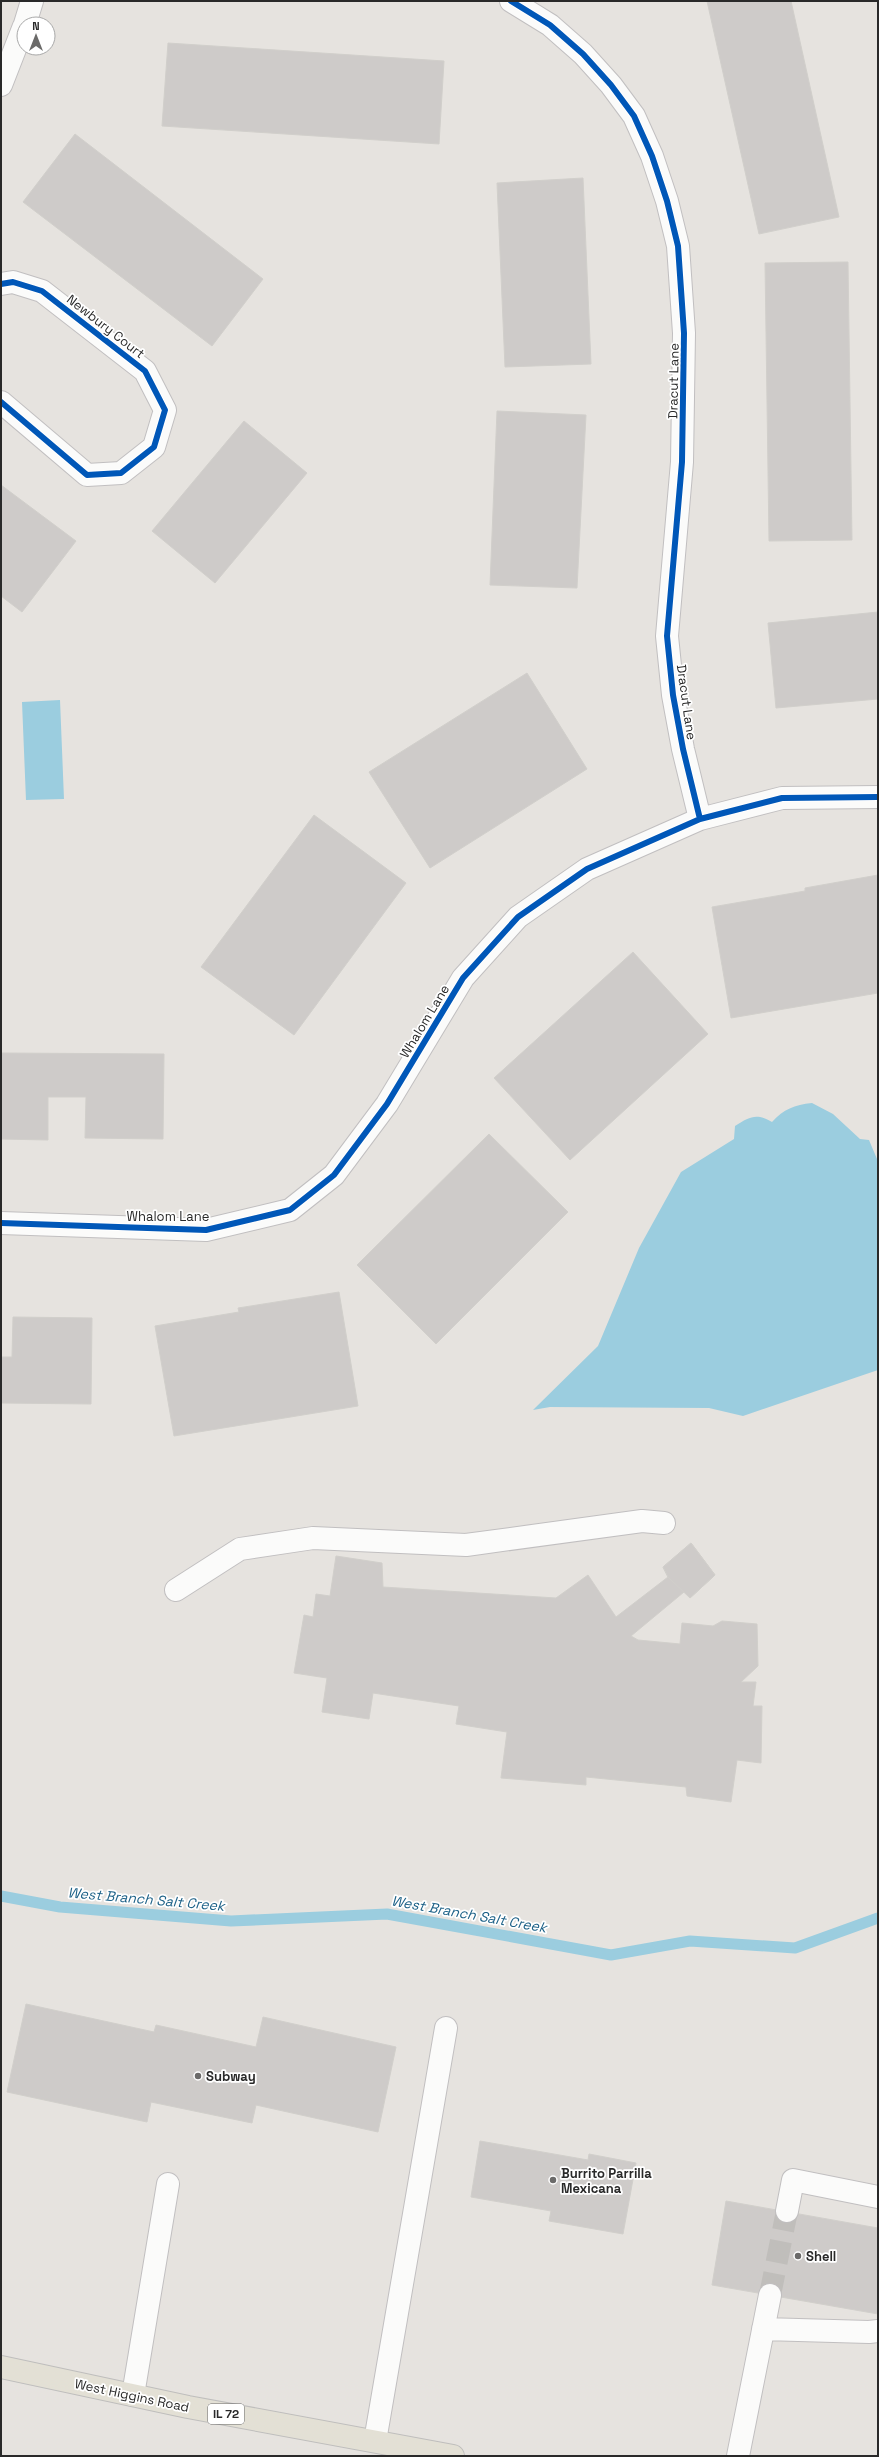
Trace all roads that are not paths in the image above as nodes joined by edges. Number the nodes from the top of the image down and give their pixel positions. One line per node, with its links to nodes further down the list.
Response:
1 (32, 1): 3 (street)
2 (511, 1): 9 (street, Dracut Lane)
3 (27, 16)
4 (16, 46): 5 (street)
5 (1, 85)
6 (1, 284): 7 (street, Newbury Court)
7 (1, 402)
8 (878, 796): 9 (street, Whalom Lane)
9 (700, 819): 10 (street, Whalom Lane)
10 (1, 1223)
11 (664, 1523): 12 (street)
12 (176, 1590)
13 (446, 2028): 22 (street)
14 (168, 2184): 21 (street)
15 (878, 2197): 16 (street)
16 (787, 2212)
17 (770, 2294): 18 (street)
18 (763, 2329): 19 (street); 24 (street)
19 (878, 2331)
20 (1, 2367): 21 (main road, West Higgins Road / IL 72)
21 (133, 2395): 22 (main road, West Higgins Road / IL 72)
22 (375, 2441): 23 (main road, West Higgins Road / IL 72)
23 (453, 2456)
24 (738, 2456)

